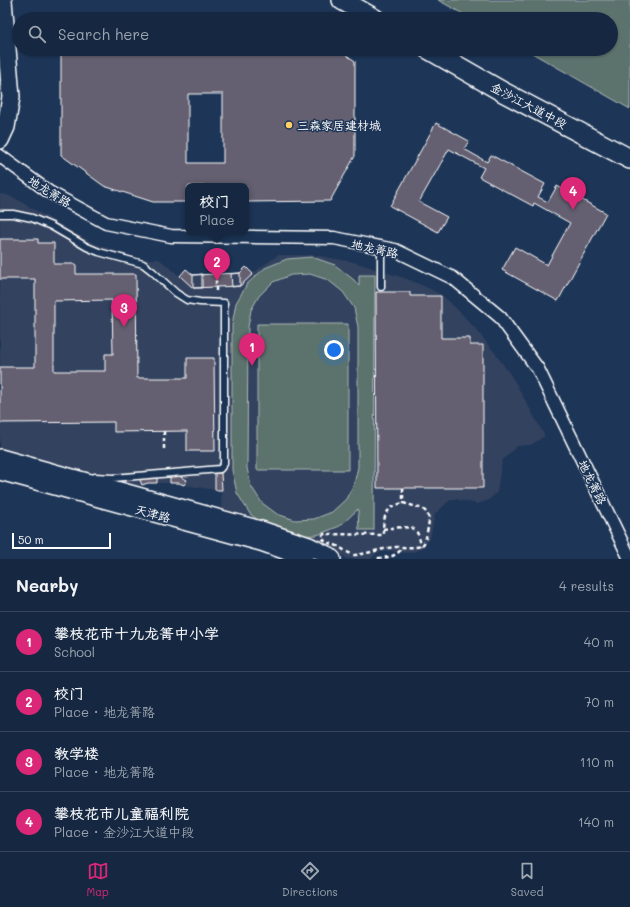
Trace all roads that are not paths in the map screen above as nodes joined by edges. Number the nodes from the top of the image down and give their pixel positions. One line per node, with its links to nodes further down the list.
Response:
1 (2, 0): 5 (main road)
2 (342, 0): 3 (main road)
3 (363, 12)
4 (440, 56): 7 (main road, 金沙江大道中段)
5 (0, 140)
6 (0, 156): 9 (street, 地龙箐路)
7 (630, 159)
8 (0, 214): 11 (lane)
9 (381, 248): 10 (lane); 16 (street, 地龙箐路)
10 (381, 287)
11 (0, 452)
12 (0, 458): 15 (main road)
13 (0, 472): 14 (main road, 天津路)
14 (304, 559)
15 (332, 559)
16 (630, 559)

